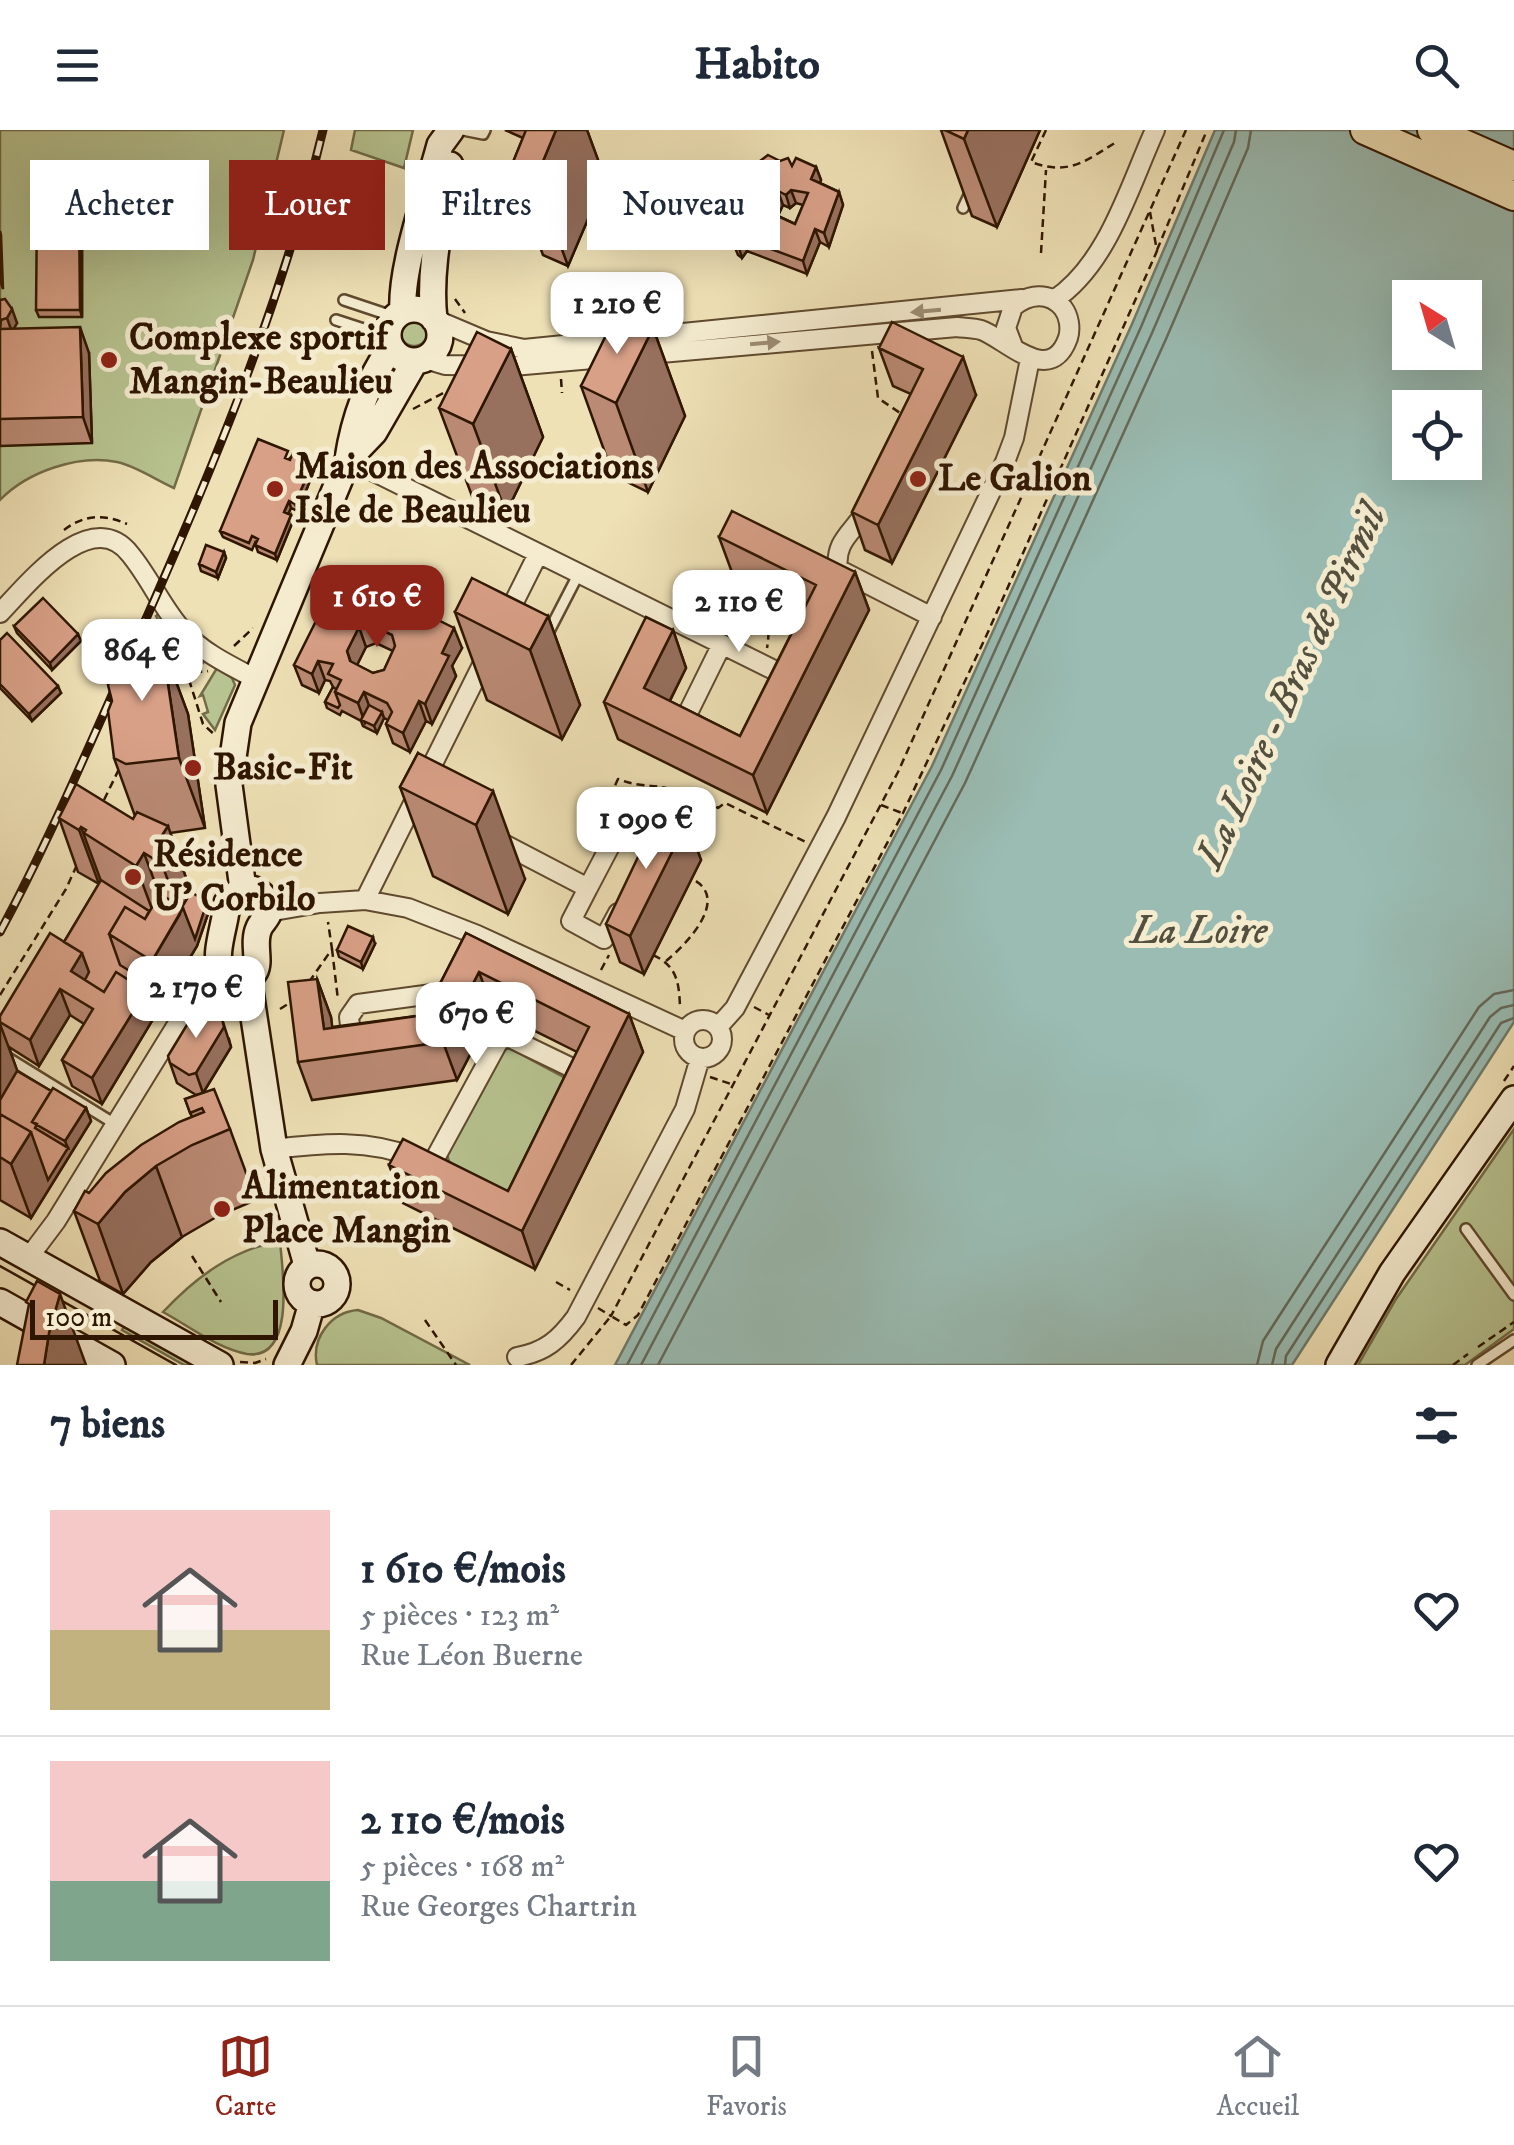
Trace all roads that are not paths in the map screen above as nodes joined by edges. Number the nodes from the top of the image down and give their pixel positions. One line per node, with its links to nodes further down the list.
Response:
1 (485, 130): 5 (lane)
2 (1155, 130): 12 (street)
3 (1365, 130): 8 (main road)
4 (1432, 130): 6 (main road)
5 (454, 131): 13 (street); 15 (street)
6 (1514, 166)
7 (978, 177): 9 (lane)
8 (1514, 196)
9 (963, 208)
10 (344, 300): 15 (lane)
11 (1022, 300): 12 (street); 13 (street, one-way to 13); 16 (street)
12 (1054, 300): 16 (street)
13 (434, 318): 15 (street); 17 (street)
14 (336, 320): 15 (lane)
15 (394, 328): 17 (street); 18 (street)
16 (1022, 354): 17 (street, one-way to 16); 23 (street)
17 (420, 360): 18 (street)
18 (348, 458): 20 (street); 28 (street)
19 (880, 483): 23 (street)
20 (538, 554): 21 (street); 36 (street)
21 (578, 575): 25 (lane); 26 (street)
22 (0, 613): 28 (street)
23 (932, 617): 42 (street)
24 (812, 633): 27 (street)
25 (544, 641)
26 (722, 644): 27 (street); 30 (street)
27 (788, 677): 29 (street)
28 (254, 678): 34 (street)
29 (774, 704)
30 (716, 734)
31 (471, 827): 33 (street)
32 (647, 856): 33 (street)
33 (588, 888): 35 (street)
34 (243, 889): 37 (street); 38 (street)
35 (630, 889)
36 (365, 900): 38 (street); 43 (street)
37 (228, 917): 38 (street); 39 (street)
38 (261, 930): 39 (street); 40 (street)
39 (219, 958): 40 (street); 49 (street)
40 (248, 978): 50 (street)
41 (434, 1018): 44 (street)
42 (718, 1026): 43 (street); 46 (street)
43 (685, 1031): 46 (street)
44 (382, 1041)
45 (0, 1053): 49 (lane)
46 (698, 1065): 57 (street)
47 (1514, 1099): 61 (street)
48 (567, 1100): 50 (street)
49 (115, 1124): 53 (street)
50 (274, 1148): 60 (street)
51 (1466, 1228): 54 (lane)
52 (0, 1242): 53 (street)
53 (29, 1257): 59 (street)
54 (1514, 1295)
55 (2, 1307): 58 (street)
56 (1514, 1340): 62 (lane)
57 (516, 1357)
58 (112, 1365)
59 (220, 1365)
60 (287, 1365)
61 (1339, 1365)
62 (1477, 1365)

